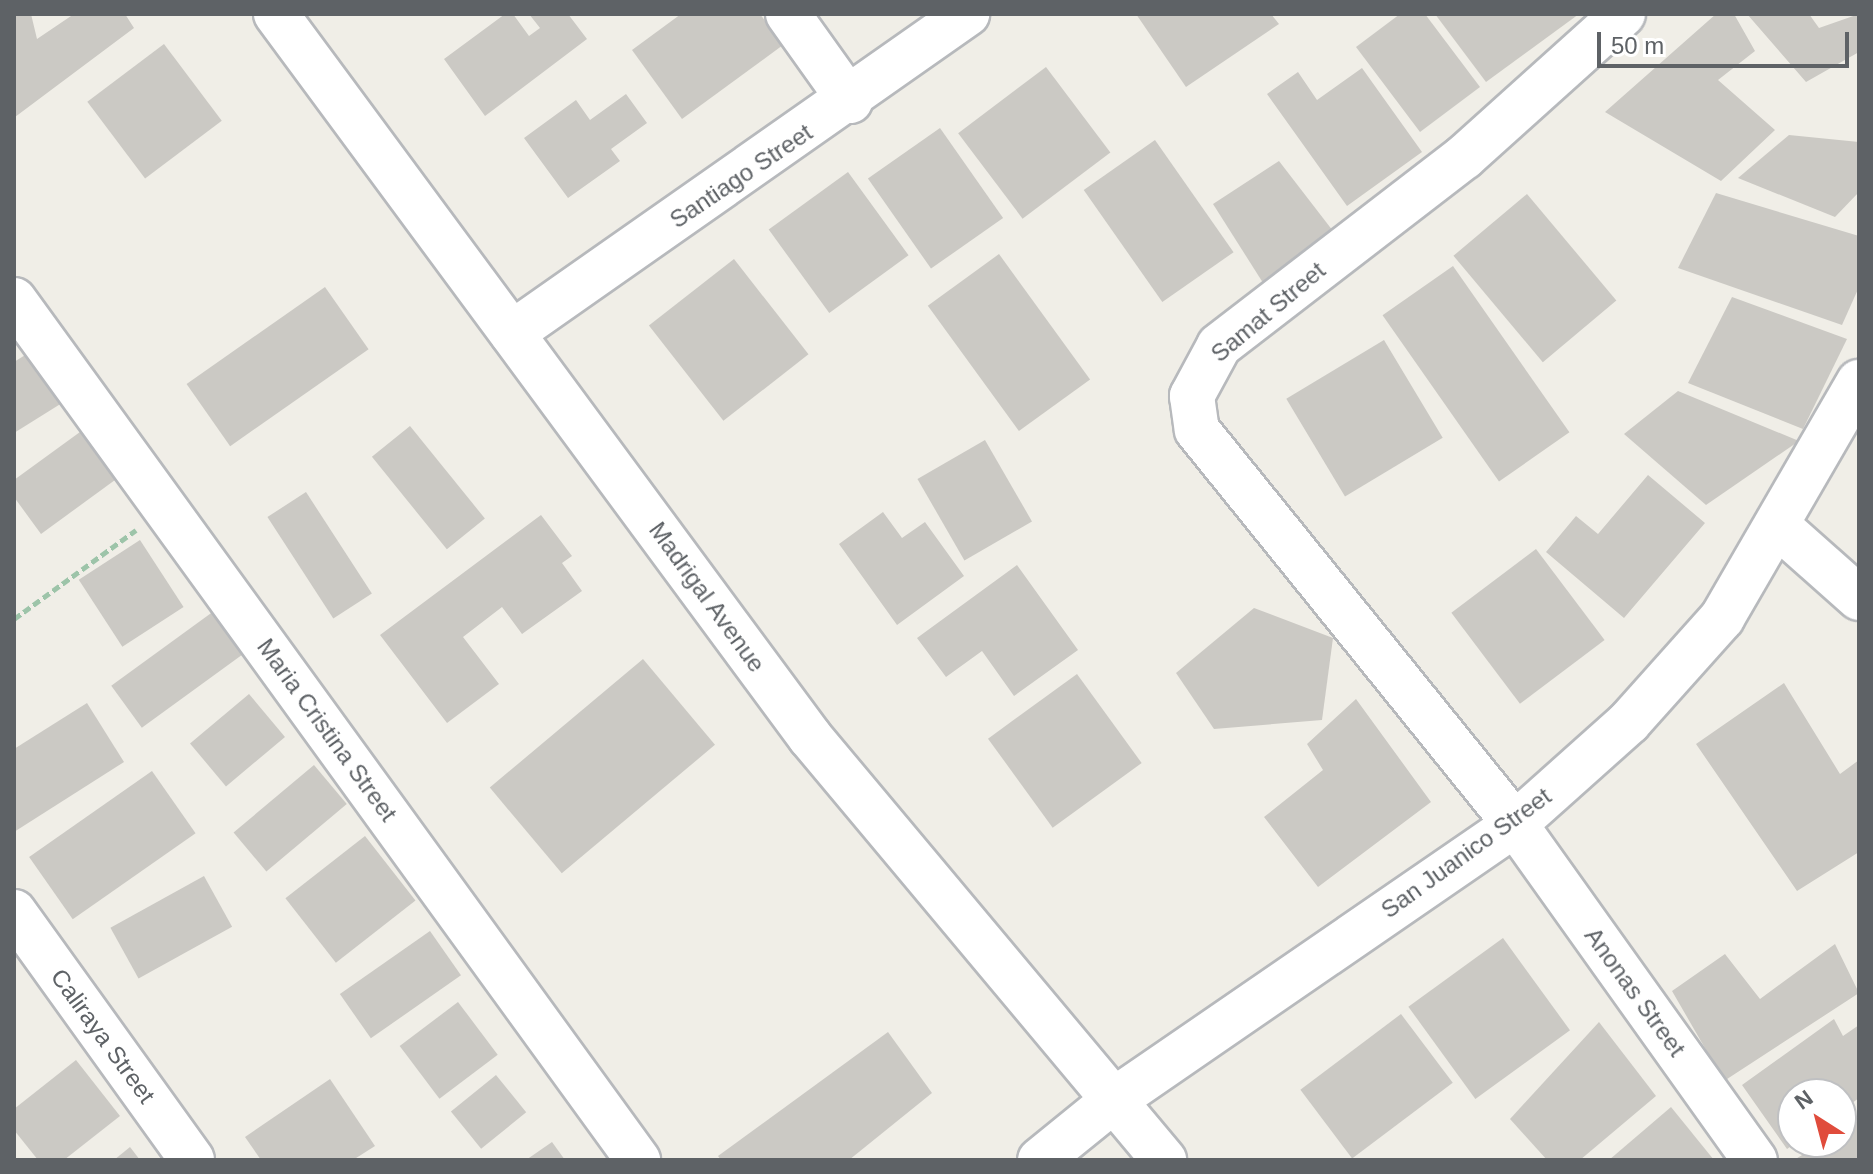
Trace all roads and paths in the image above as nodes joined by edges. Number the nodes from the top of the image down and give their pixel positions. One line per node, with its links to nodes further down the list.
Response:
1 (276, 14): 7 (street, Madrigal Avenue)
2 (788, 14): 5 (street)
3 (967, 14): 5 (street, Santiago Street)
4 (1623, 14): 13 (street, Samat Street)
5 (850, 101): 7 (street, Santiago Street)
6 (14, 300): 9 (street, Maria Cristina Street)
7 (512, 333): 15 (street, Madrigal Avenue)
8 (1859, 382): 10 (street, San Juanico Street)
9 (167, 508): 12 (path); 17 (street, Maria Cristina Street)
10 (1779, 527): 11 (street); 13 (street, San Juanico Street)
11 (1859, 598)
12 (14, 619)
13 (1515, 824): 15 (street, San Juanico Street); 20 (street, Anonas Street)
14 (14, 912): 16 (street, Caliraya Street)
15 (1114, 1100): 18 (street, San Juanico Street); 19 (street, Madrigal Avenue)
16 (192, 1160)
17 (638, 1160)
18 (1040, 1160)
19 (1164, 1160)
20 (1755, 1160)

